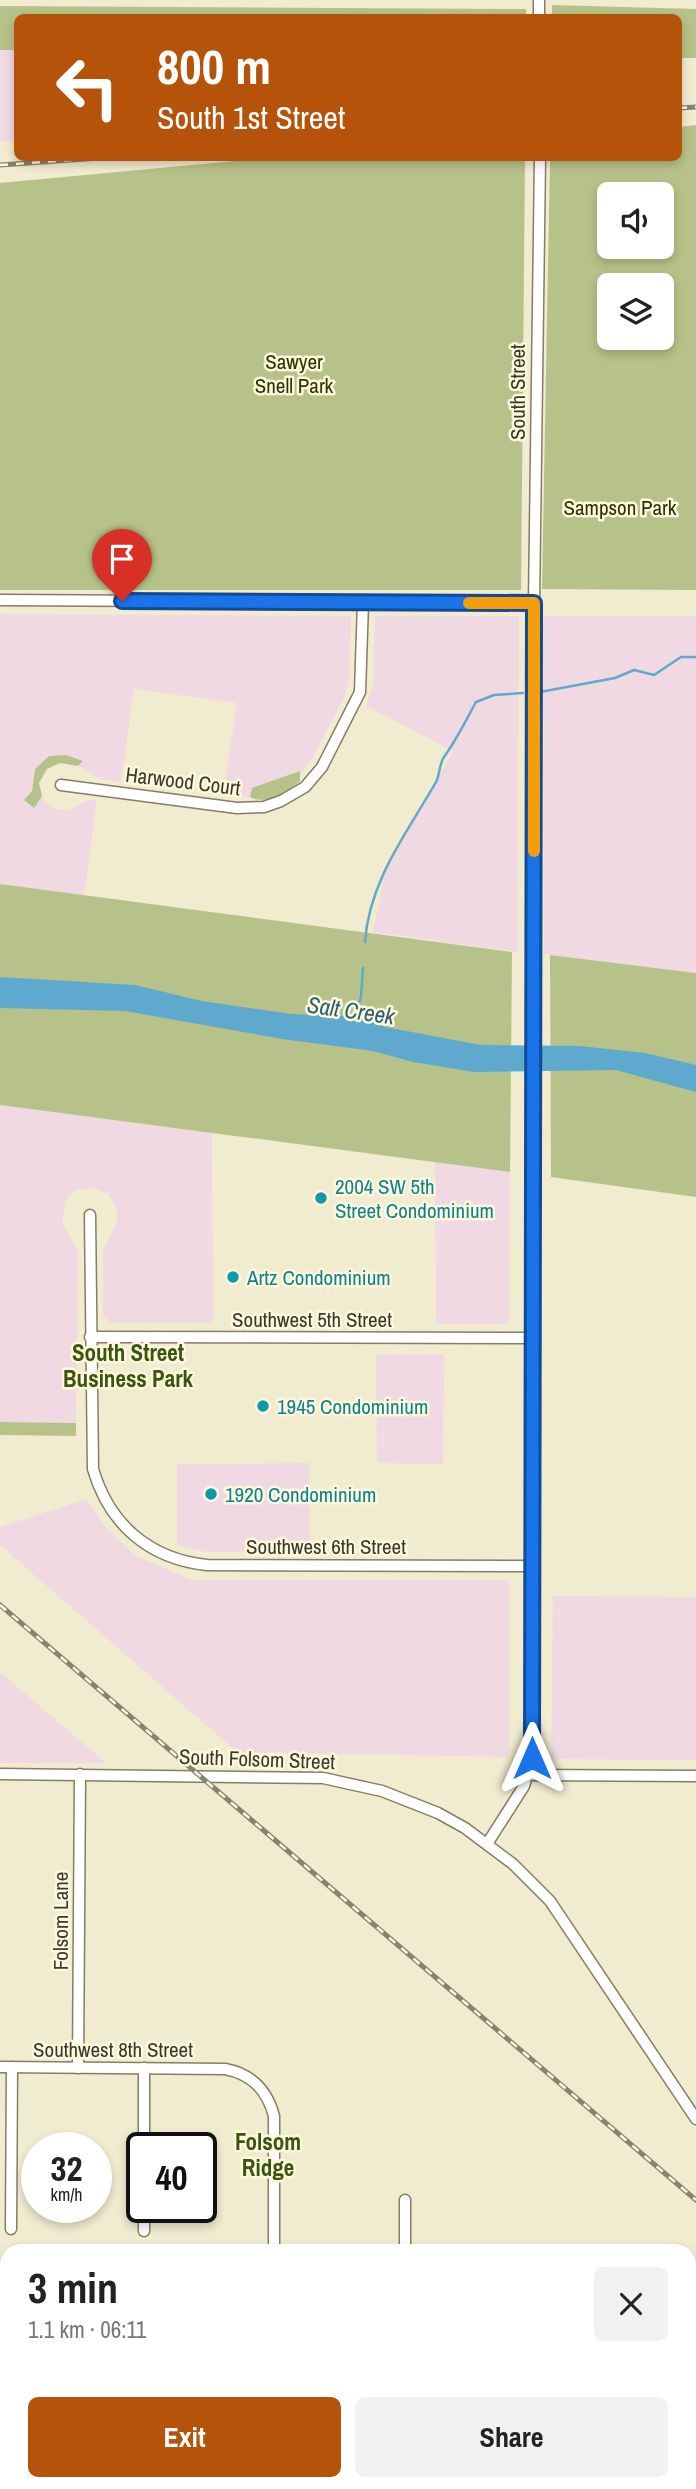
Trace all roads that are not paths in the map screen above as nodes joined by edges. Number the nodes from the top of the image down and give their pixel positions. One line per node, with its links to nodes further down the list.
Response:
1 (534, 161): 3 (street, South Street)
2 (540, 161): 3 (street, South Street)
3 (537, 182): 6 (street, South Street)
4 (0, 600): 5 (street)
5 (363, 602): 6 (street); 7 (street, Harwood Court)
6 (534, 603): 10 (street, South Street)
7 (61, 785)
8 (90, 1215): 9 (street, Southwest 6th Street)
9 (90, 1337): 10 (street, Southwest 5th Street); 11 (street, Southwest 6th Street)
10 (533, 1338): 11 (street, South Street)
11 (532, 1566): 14 (street, South Street)
12 (0, 1774): 13 (street, South Folsom Street)
13 (80, 1774): 16 (street, South Folsom Street); 19 (street, Folsom Lane)
14 (528, 1775): 15 (street); 16 (street, South Street)
15 (696, 1776)
16 (486, 1844): 21 (street, South Folsom Street)
17 (0, 2067): 18 (street, Southwest 8th Street)
18 (12, 2067): 19 (street, Southwest 8th Street); 25 (street)
19 (78, 2068): 20 (street, Southwest 8th Street)
20 (145, 2068): 22 (street); 27 (street, Southwest 8th Street)
21 (696, 2119)
22 (145, 2132)
23 (405, 2200): 28 (street)
24 (145, 2223): 26 (street)
25 (11, 2229)
26 (145, 2231)
27 (274, 2244)
28 (405, 2244)

